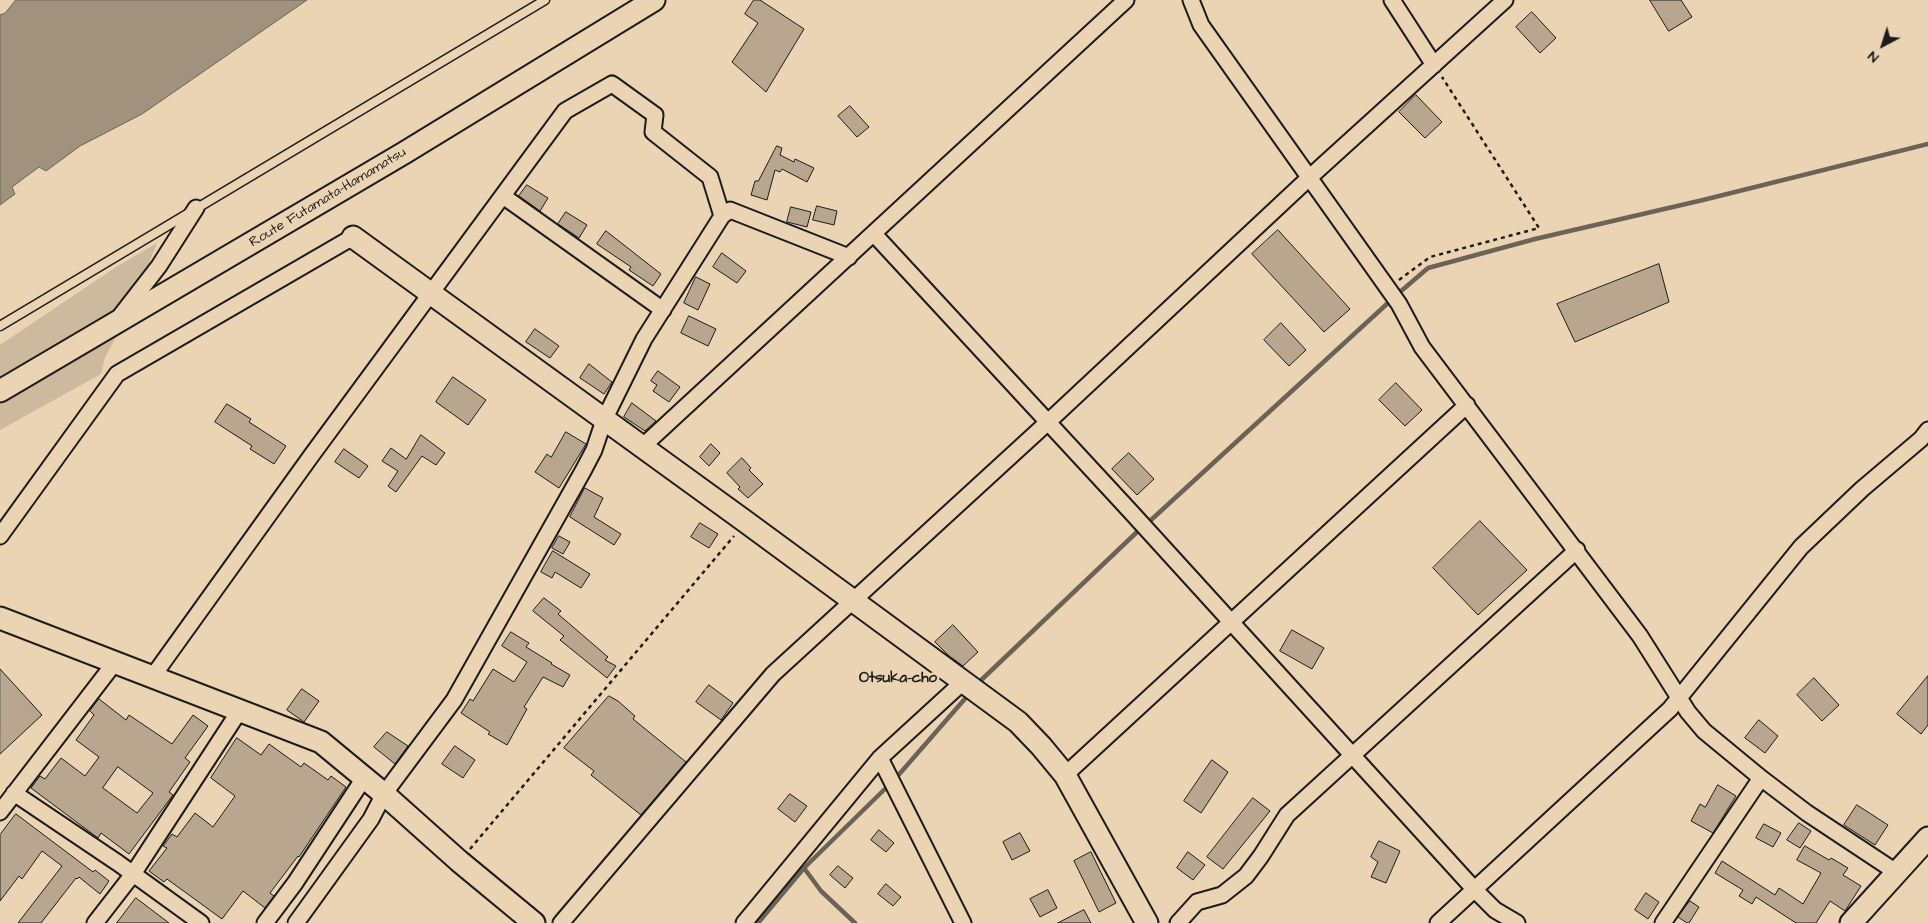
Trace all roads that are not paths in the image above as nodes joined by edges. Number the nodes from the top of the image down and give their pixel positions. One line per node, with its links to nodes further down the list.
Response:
1 (545, 0): 10 (lane)
2 (654, 0): 18 (street, Route Futamata-Hamamatsu)
3 (1126, 0): 12 (street)
4 (1191, 0): 8 (street)
5 (1392, 0): 7 (street)
6 (1505, 0): 7 (street)
7 (1434, 65): 8 (street)
8 (1310, 177): 20 (street); 22 (street)
9 (503, 196): 11 (street); 15 (street); 16 (street)
10 (196, 208): 17 (lane); 18 (street)
11 (722, 216): 14 (street); 16 (street)
12 (874, 234): 14 (street); 22 (street)
13 (354, 237): 15 (street); 25 (street)
14 (850, 257): 24 (street)
15 (430, 294): 21 (street); 31 (street)
16 (662, 310): 21 (street)
17 (0, 326)
18 (113, 326): 19 (street, Route Futamata-Hamamatsu)
19 (0, 391)
20 (1467, 405): 26 (street); 29 (street)
21 (604, 420): 24 (street); 41 (street)
22 (1048, 422): 27 (street); 29 (street)
23 (1928, 430): 33 (street)
24 (642, 447): 27 (street)
25 (0, 536)
26 (1577, 550): 33 (street); 35 (street)
27 (852, 600): 32 (street); 52 (street)
28 (0, 618): 30 (street)
29 (1230, 622): 35 (street); 37 (street)
30 (116, 661): 31 (street); 40 (street)
31 (153, 676): 34 (street)
32 (964, 681): 36 (street); 37 (street)
33 (1680, 699): 39 (street); 46 (street)
34 (240, 710): 38 (street); 45 (street)
35 (1353, 755): 46 (street); 56 (street)
36 (880, 758): 53 (street); 54 (street)
37 (1065, 775): 55 (street)
38 (364, 778): 41 (street); 49 (street)
39 (1761, 778): 44 (street); 59 (street)
40 (14, 793): 42 (street); 45 (street)
41 (384, 794): 50 (street); 51 (street)
42 (0, 812)
43 (1928, 838): 44 (street)
44 (1896, 872): 60 (street)
45 (133, 874): 47 (street); 48 (street)
46 (1475, 890): 57 (street); 58 (street)
47 (95, 923)
48 (201, 923)
49 (265, 923)
50 (296, 923)
51 (534, 923)
52 (561, 923)
53 (744, 923)
54 (962, 923)
55 (1147, 923)
56 (1178, 923)
57 (1438, 923)
58 (1517, 923)
59 (1663, 923)
60 (1851, 923)

